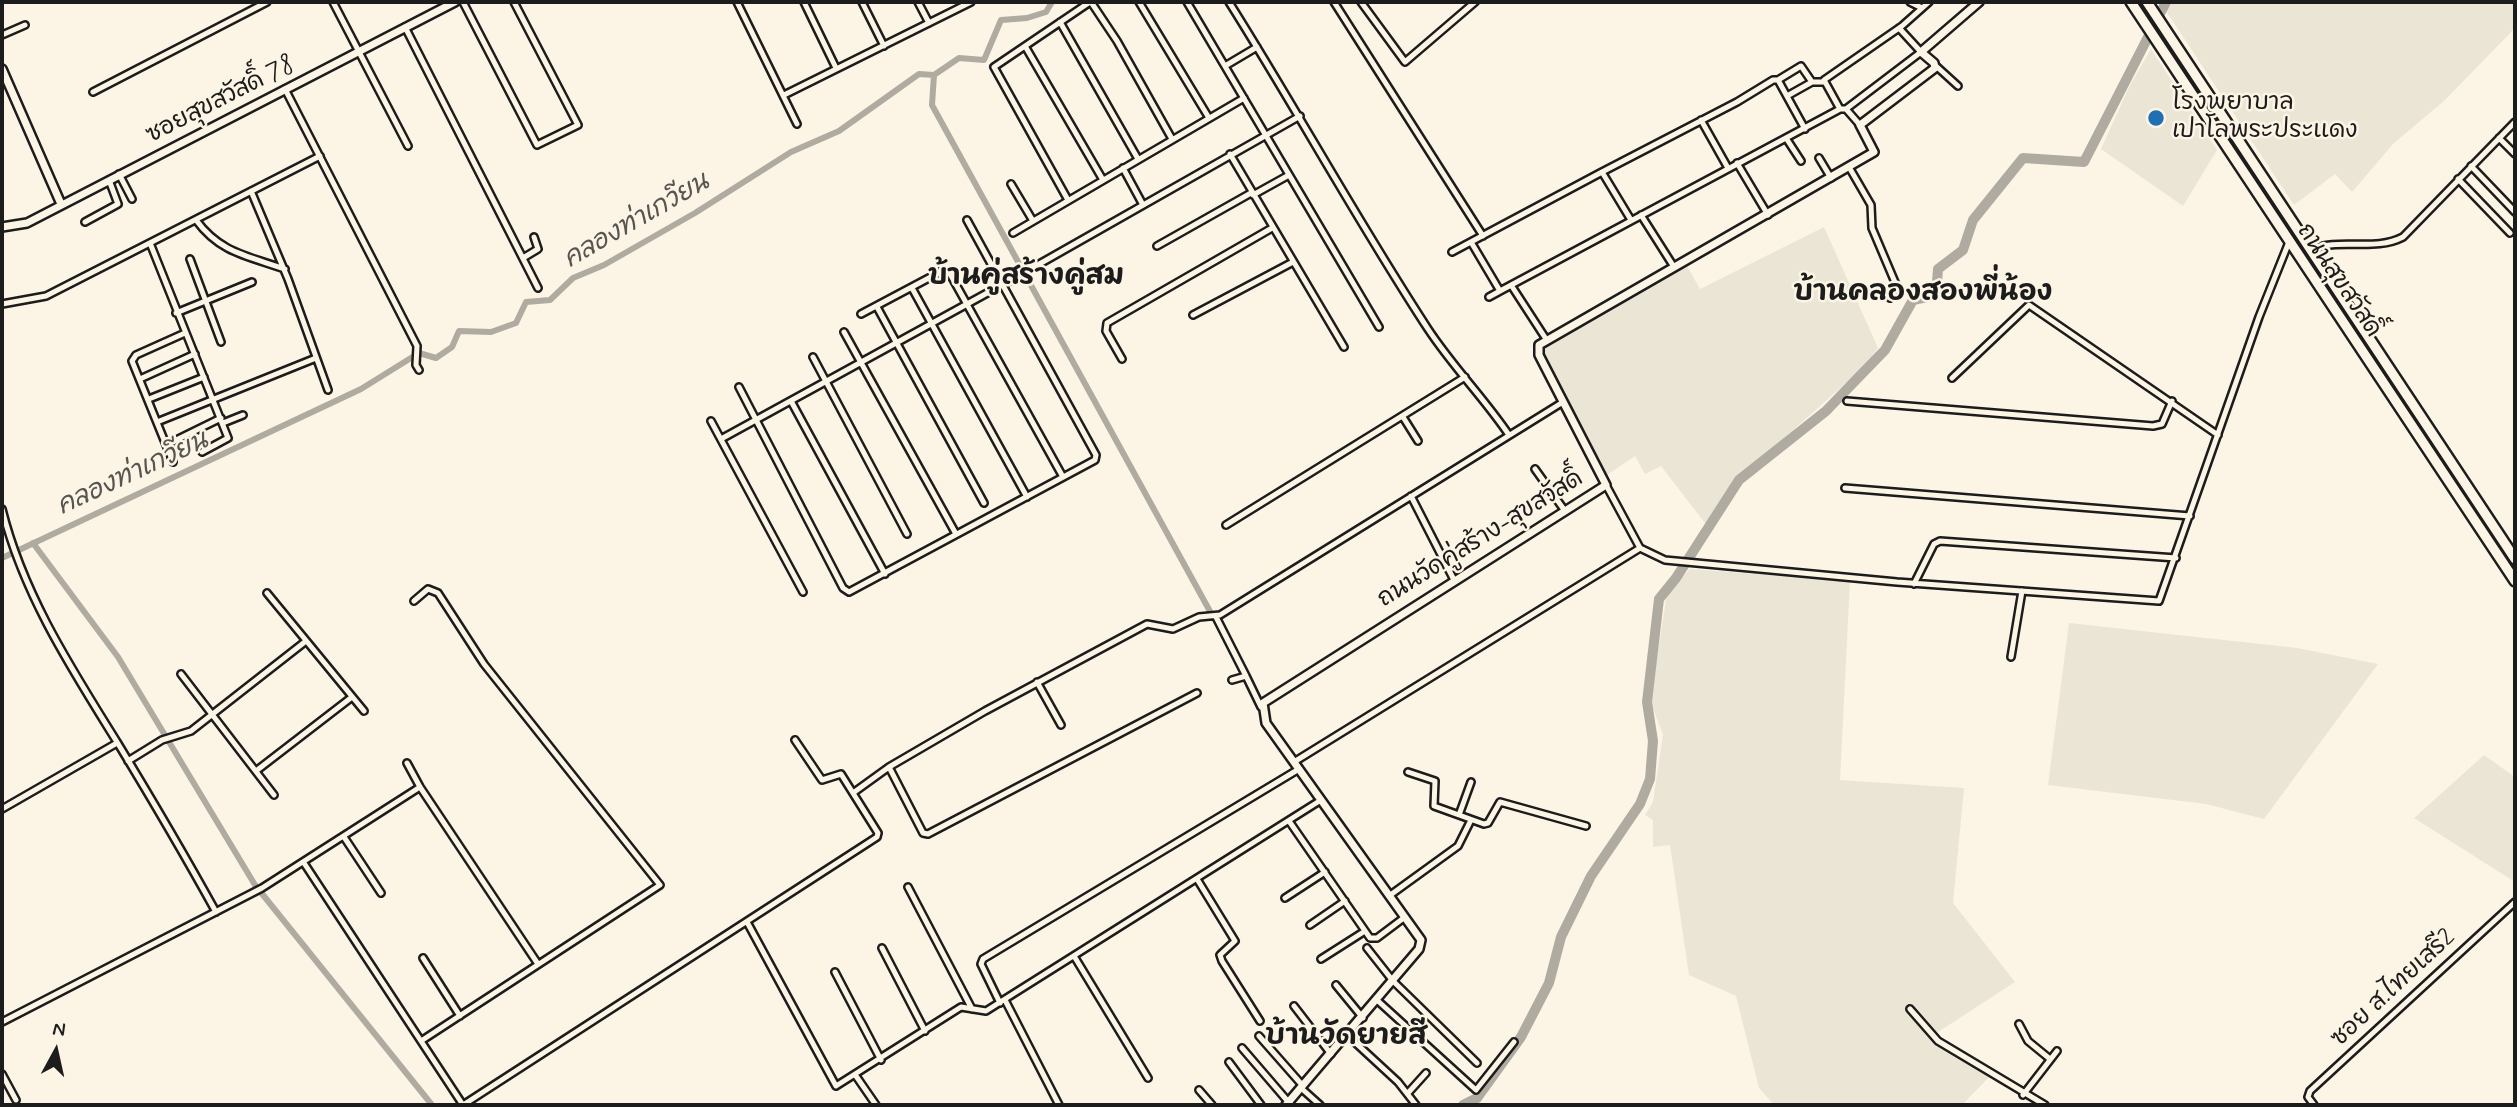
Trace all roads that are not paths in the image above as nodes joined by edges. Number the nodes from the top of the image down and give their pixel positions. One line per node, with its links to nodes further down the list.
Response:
1 (267, 2): 44 (street)
2 (333, 2): 33 (street)
3 (455, 2): 27 (street, ซอยสุขสวัสดิ์ 78)
4 (463, 2): 5 (street)
5 (514, 2)
6 (737, 2): 45 (street)
7 (804, 2): 37 (street)
8 (862, 2): 30 (street)
9 (918, 2): 25 (street)
10 (971, 2): 25 (street)
11 (1091, 2): 24 (street); 59 (street)
12 (1139, 2): 50 (street)
13 (1186, 2): 35 (street)
14 (1229, 2): 32 (street)
15 (1334, 2): 98 (street)
16 (1361, 2): 17 (street)
17 (1475, 2)
18 (1910, 2): 23 (street)
19 (1929, 2): 23 (street)
20 (1979, 2): 34 (street)
21 (2130, 2): 101 (main road, ถนนสุขสวัสดิ์)
22 (2147, 2): 104 (main road, ถนนสุขสวัสดิ์)
23 (1922, 8): 28 (street)
24 (1060, 22): 31 (street); 65 (street)
25 (929, 23): 30 (street)
26 (26, 25): 29 (street)
27 (405, 27): 33 (street, ซอยสุขสวัสดิ์ 78); 106 (street)
28 (1899, 28): 34 (street); 41 (street)
29 (2, 35)
30 (884, 46): 37 (street)
31 (1025, 46): 78 (street); 83 (street)
32 (1257, 47): 35 (street); 49 (street)
33 (360, 52): 43 (street, ซอยสุขสวัสดิ์ 78); 60 (street)
34 (1922, 52): 36 (street); 48 (street)
35 (1224, 66): 47 (street)
36 (1936, 66): 42 (street); 54 (street)
37 (836, 68): 45 (street)
38 (2, 69): 84 (street)
39 (1778, 80): 40 (street); 46 (street); 51 (street)
40 (1812, 82): 41 (street); 46 (street)
41 (1824, 82): 48 (street)
42 (1958, 86)
43 (285, 89): 63 (street); 73 (street, ซอยสุขสวัสดิ์ 78)
44 (93, 92)
45 (784, 95): 53 (street)
46 (1787, 96): 55 (street)
47 (1244, 98): 50 (street); 56 (street)
48 (1843, 109): 54 (street); 55 (street)
49 (1300, 116): 56 (street); 141 (street)
50 (1209, 118): 59 (street)
51 (1701, 120): 71 (street); 72 (street)
52 (2515, 122): 58 (street)
53 (797, 124)
54 (1860, 125): 69 (street)
55 (1805, 129): 57 (street)
56 (1265, 134): 62 (street); 74 (street)
57 (1786, 138): 66 (street); 67 (street)
58 (2499, 138): 61 (street); 68 (street)
59 (1172, 139): 65 (street)
60 (408, 146)
61 (2515, 154)
62 (1230, 155): 81 (street); 85 (street)
63 (320, 156): 80 (street); 139 (street)
64 (1819, 158): 75 (street)
65 (1138, 159): 70 (street)
66 (1801, 161)
67 (1737, 163): 71 (street); 88 (street)
68 (2471, 166): 76 (street); 86 (street)
69 (1849, 167): 75 (street); 118 (street)
70 (1123, 168): 78 (street); 85 (street)
71 (1728, 168): 87 (street)
72 (1602, 172): 91 (street); 98 (street)
73 (120, 174): 77 (street, ซอยสุขสวัสดิ์ 78); 82 (street)
74 (1289, 175): 81 (street); 127 (street)
75 (1831, 178): 88 (street)
76 (2458, 179): 97 (street); 104 (street)
77 (109, 180): 84 (street, ซอยสุขสวัสดิ์ 78); 93 (street)
78 (1103, 180): 83 (street)
79 (1011, 184): 92 (street)
80 (251, 191): 89 (street); 110 (street)
81 (1252, 194): 95 (street); 103 (street)
82 (132, 200)
83 (1068, 201): 92 (street)
84 (61, 204): 94 (street, ซอยสุขสวัสดิ์ 78)
85 (1143, 205): 112 (street)
86 (2515, 212)
87 (1641, 215): 91 (street); 109 (street)
88 (1768, 215): 109 (street)
89 (196, 220): 102 (street); 110 (street)
90 (967, 220): 112 (street)
91 (1631, 220): 113 (street)
92 (1033, 221): 96 (street)
93 (85, 222)
94 (2, 227)
95 (1272, 228): 108 (street); 137 (street)
96 (1013, 233)
97 (2510, 233)
98 (1483, 236): 100 (street)
99 (534, 237): 106 (street)
100 (1471, 242): 105 (street); 116 (street)
101 (2289, 242): 160 (street); 184 (main road, ถนนสุขสวัสดิ์)
102 (150, 243): 120 (street); 123 (street)
103 (1157, 246)
104 (2310, 250): 181 (main road, ถนนสุขสวัสดิ์)
105 (1452, 252)
106 (523, 258): 114 (street)
107 (190, 259): 119 (street)
108 (1293, 262): 125 (street); 133 (street)
109 (1674, 267): 130 (street)
110 (285, 270): 136 (street)
111 (251, 282): 119 (street)
112 (1003, 285): 121 (street); 167 (street)
113 (1511, 285): 116 (street); 130 (street)
114 (538, 288)
115 (912, 288): 121 (street); 122 (street); 126 (street)
116 (1500, 291): 117 (street)
117 (1489, 297)
118 (1891, 298)
119 (206, 301): 123 (street); 131 (street)
120 (2, 304)
121 (968, 304): 126 (street); 167 (street)
122 (877, 307): 124 (street); 132 (street)
123 (176, 313): 129 (street)
124 (861, 314)
125 (1193, 315)
126 (932, 323): 132 (street); 171 (street)
127 (1379, 327)
128 (844, 332): 138 (street)
129 (186, 333): 134 (street); 143 (street)
130 (1546, 339): 152 (street, ถนนวัดคู่สร้าง-สุขสวัสดิ์)
131 (221, 342)
132 (897, 344): 138 (street); 172 (street)
133 (1344, 347)
134 (195, 354): 140 (street); 143 (street)
135 (813, 357): 144 (street)
136 (316, 358): 146 (street); 147 (street)
137 (1122, 359)
138 (861, 363): 144 (street); 178 (street)
139 (418, 367)
140 (204, 377): 147 (street); 148 (street)
141 (1465, 377): 154 (street); 159 (street)
142 (1952, 378): 151 (street)
143 (141, 379): 148 (street)
144 (826, 382): 149 (street); 177 (street)
145 (738, 387): 155 (street)
146 (328, 390)
147 (213, 398): 156 (street); 158 (street)
148 (149, 399): 158 (street)
149 (791, 401): 155 (street); 182 (street)
150 (1847, 401): 151 (street)
151 (2172, 401): 160 (street)
152 (1563, 402): 159 (street); 168 (street, ถนนวัดคู่สร้าง-สุขสวัสดิ์)
153 (243, 415): 156 (street)
154 (1403, 417): 162 (street); 176 (street)
155 (755, 420): 161 (street); 182 (street)
156 (222, 421): 163 (street); 164 (street)
157 (711, 421): 161 (street)
158 (157, 422): 163 (street)
159 (1509, 435): 170 (street)
160 (2218, 435): 175 (street)
161 (721, 439): 187 (street)
162 (1418, 441)
163 (166, 445): 165 (street)
164 (202, 452)
165 (173, 462)
166 (1535, 469): 174 (street)
167 (1063, 477): 171 (street)
168 (1606, 485): 174 (street, ถนนวัดคู่สร้าง-สุขสวัสดิ์); 179 (street)
169 (1846, 488): 175 (street)
170 (1411, 496): 183 (street); 190 (street)
171 (1027, 497): 178 (street)
172 (984, 502)
173 (2, 509): 204 (street)
174 (1565, 511): 183 (street, ถนนวัดคู่สร้าง-สุขสวัสดิ์)
175 (2190, 516): 180 (street)
176 (1226, 525)
177 (908, 534)
178 (957, 534): 182 (street)
179 (1640, 548): 185 (street); 206 (street)
180 (2176, 558): 185 (street); 186 (street)
181 (2515, 559)
182 (885, 574)
183 (1454, 580): 199 (street, ถนนวัดคู่สร้าง-สุขสวัสดิ์)
184 (2515, 581)
185 (1914, 583): 186 (street)
186 (2022, 591): 192 (street)
187 (803, 592)
188 (267, 593): 191 (street)
189 (414, 601): 242 (street)
190 (1216, 617): 194 (street); 196 (street)
191 (306, 641): 198 (street); 201 (street)
192 (2011, 657)
193 (181, 674): 201 (street)
194 (1246, 676): 195 (street); 199 (street)
195 (1232, 680)
196 (1037, 682): 202 (street); 208 (street)
197 (1197, 693): 208 (street)
198 (352, 697): 200 (street); 210 (street)
199 (1261, 707): 206 (street)
200 (365, 711)
201 (214, 715): 205 (street); 210 (street)
202 (1061, 725)
203 (795, 740): 214 (street)
204 (117, 743): 205 (street); 217 (street)
205 (128, 761): 232 (street)
206 (1294, 762): 209 (street)
207 (407, 763): 213 (street)
208 (889, 767): 214 (street)
209 (1299, 769): 216 (street); 246 (street)
210 (256, 771): 215 (street)
211 (1408, 772): 218 (street)
212 (1471, 782): 218 (street)
213 (420, 787): 222 (street); 242 (street)
214 (853, 793): 234 (street)
215 (274, 795)
216 (1321, 800): 220 (street); 228 (street)
217 (2, 809)
218 (1458, 815): 219 (street)
219 (1471, 820): 221 (street); 228 (street)
220 (1289, 821): 224 (street); 225 (street)
221 (1586, 826)
222 (344, 837): 223 (street); 227 (street)
223 (304, 863): 232 (street); 259 (street)
224 (1325, 872): 229 (street); 230 (street)
225 (1197, 879): 239 (street); 253 (street)
226 (908, 887): 249 (street)
227 (381, 893)
228 (1389, 896): 233 (street)
229 (1286, 898)
230 (1345, 901): 235 (street); 236 (street)
231 (2515, 902): 286 (street, ซอย ส.ไทยเสรี2)
232 (216, 912): 254 (street)
233 (1405, 917): 236 (street); 244 (street)
234 (747, 922): 259 (street); 270 (street)
235 (1310, 925)
236 (1365, 931): 241 (street)
237 (882, 948): 256 (street)
238 (1367, 948): 244 (street)
239 (1074, 956): 246 (street); 271 (street)
240 (423, 958): 251 (street)
241 (1321, 959)
242 (538, 964): 251 (street)
243 (835, 972): 265 (street)
244 (1393, 981): 247 (street); 267 (street)
245 (1336, 985): 252 (street)
246 (1002, 1001): 249 (street); 280 (street)
247 (1378, 1001): 252 (street); 260 (street)
248 (1294, 1006): 263 (street)
249 (972, 1009): 256 (street)
250 (1910, 1009): 275 (street)
251 (460, 1016): 259 (street)
252 (1363, 1018): 257 (street)
253 (1260, 1021)
254 (2, 1022)
255 (2019, 1024): 264 (street)
256 (925, 1031): 265 (street)
257 (1347, 1035): 263 (street); 274 (street)
258 (1259, 1036): 272 (street)
259 (421, 1041)
260 (1514, 1042)
261 (1242, 1048): 279 (street)
262 (2057, 1051): 264 (street)
263 (1331, 1054): 272 (street)
264 (2050, 1059): 275 (street)
265 (881, 1060): 270 (street)
266 (1228, 1062): 282 (street)
267 (1477, 1063)
268 (1426, 1073): 274 (street)
269 (2, 1074): 276 (street)
270 (856, 1076): 278 (street)
271 (1148, 1078)
272 (1302, 1087): 279 (street); 283 (street)
273 (1199, 1090): 281 (street)
274 (1408, 1093): 284 (street)
275 (2023, 1095): 277 (street)
276 (16, 1100)
277 (2033, 1103): 285 (street)
278 (873, 1104)
279 (1288, 1104)
280 (1059, 1105)
281 (1212, 1105)
282 (1261, 1105)
283 (1320, 1105)
284 (1416, 1105)
285 (2045, 1105)
286 (2314, 1105)

